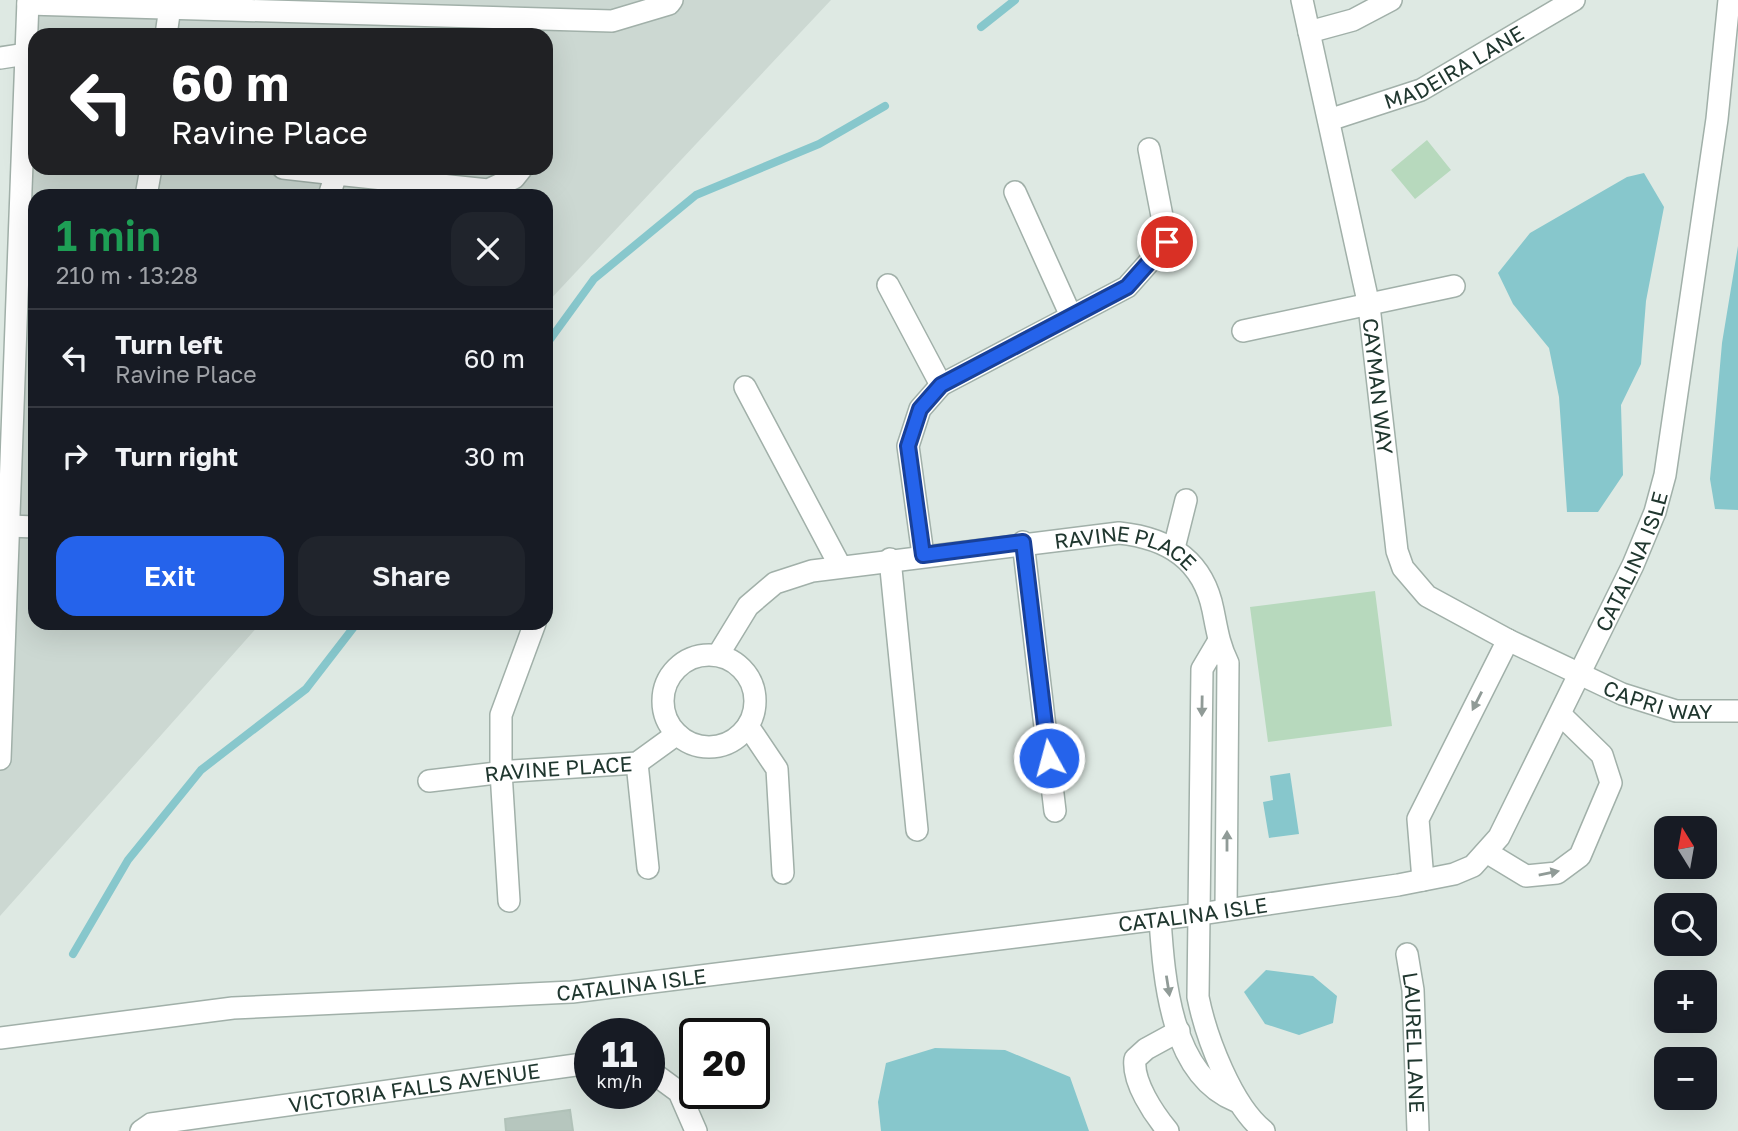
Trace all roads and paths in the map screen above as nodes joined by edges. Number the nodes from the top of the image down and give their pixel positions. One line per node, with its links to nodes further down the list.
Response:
1 (672, 0): 8 (street)
2 (1302, 0): 10 (street, CAYMAN WAY)
3 (1391, 0): 10 (street)
4 (1574, 0): 13 (street, MADEIRA LANE)
5 (1729, 0): 40 (street, CATALINA ISLE)
6 (28, 2): 7 (street); 11 (street)
7 (170, 4): 8 (street); 9 (street)
8 (540, 27)
9 (167, 28)
10 (1309, 32): 13 (street, CAYMAN WAY)
11 (26, 54): 12 (street); 27 (street)
12 (0, 58)
13 (1329, 120): 22 (street, CAYMAN WAY)
14 (1149, 149): 23 (street)
15 (346, 175): 17 (street)
16 (516, 175): 18 (street)
17 (478, 189)
18 (490, 189)
19 (1015, 192): 23 (street)
20 (888, 285): 25 (street)
21 (1454, 286): 22 (street)
22 (1368, 306): 24 (street); 37 (street, CAYMAN WAY)
23 (1071, 316): 25 (street)
24 (1243, 331)
25 (941, 385): 33 (street)
26 (745, 387): 35 (street)
27 (6, 446): 29 (street)
28 (1186, 500): 32 (street)
29 (9, 526): 30 (street); 45 (street)
30 (28, 527)
31 (1023, 542): 32 (street, RAVINE PLACE); 33 (street, RAVINE PLACE); 49 (street)
32 (1174, 548): 38 (street, RAVINE PLACE)
33 (923, 555): 34 (street, RAVINE PLACE)
34 (890, 559): 35 (street, RAVINE PLACE); 50 (street)
35 (840, 566): 39 (street, RAVINE PLACE)
36 (531, 630): 47 (street)
37 (1508, 640): 40 (street, CAYMAN WAY); 54 (street, one-way to 54)
38 (1217, 642): 56 (street, RAVINE PLACE, one-way to 38); 57 (street, one-way to 57)
39 (718, 655): 43 (street); 44 (street)
40 (1580, 673): 41 (street, CAPRI WAY); 42 (street, CATALINA ISLE)
41 (1738, 712)
42 (1561, 715): 51 (street, CATALINA ISLE); 51 (street, one-way to 42)
43 (748, 726): 44 (street); 53 (street)
44 (677, 734): 46 (street, RAVINE PLACE)
45 (0, 759)
46 (637, 763): 47 (street, RAVINE PLACE); 52 (street)
47 (501, 772): 48 (street, RAVINE PLACE); 55 (street)
48 (429, 781)
49 (1055, 811)
50 (916, 830)
51 (1488, 853): 54 (street, CATALINA ISLE)
52 (648, 868)
53 (783, 873)
54 (1423, 880): 56 (street, CATALINA ISLE)
55 (509, 901)
56 (1226, 910): 57 (street, CATALINA ISLE)
57 (1200, 914): 58 (street, CATALINA ISLE); 64 (street)
58 (1160, 919): 60 (street, one-way to 60); 61 (street, CATALINA ISLE)
59 (1407, 954): 70 (street, LAUREL LANE)
60 (1179, 1031): 64 (street); 69 (street)
61 (0, 1038)
62 (574, 1066): 65 (street, VICTORIA FALLS AVENUE)
63 (665, 1082): 68 (street)
64 (1236, 1101): 66 (street)
65 (240, 1121): 67 (street, VICTORIA FALLS AVENUE)
66 (1254, 1129)
67 (141, 1131)
68 (696, 1131)
69 (1168, 1131)
70 (1418, 1131)

